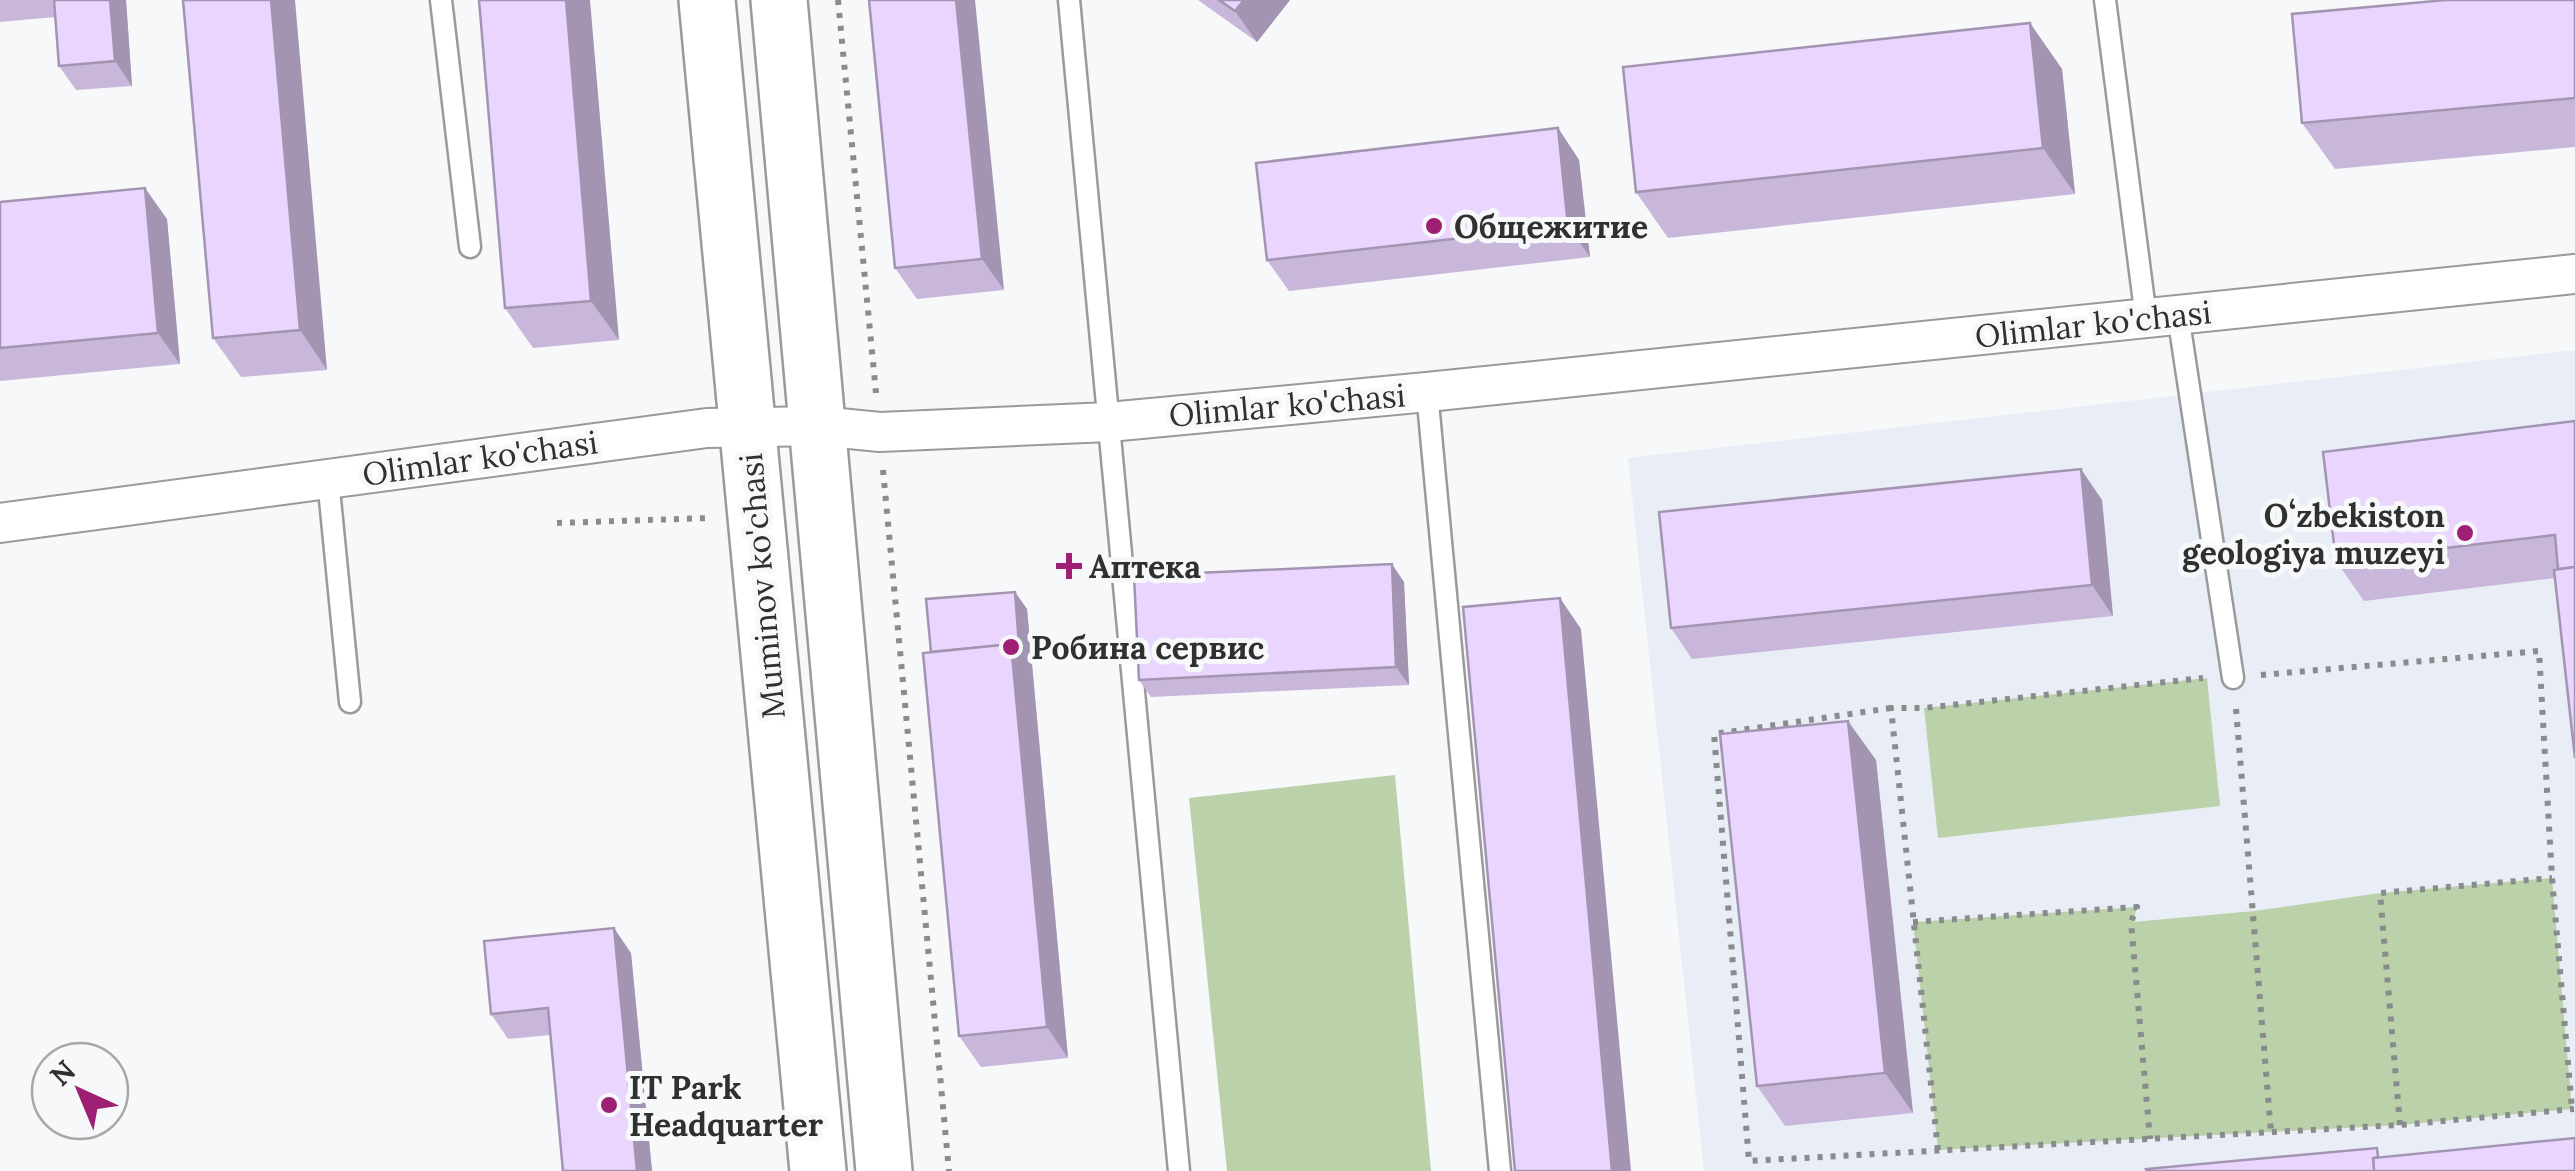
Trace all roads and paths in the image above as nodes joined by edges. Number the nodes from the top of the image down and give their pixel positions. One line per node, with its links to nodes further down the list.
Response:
1 (441, 0): 7 (lane)
2 (707, 0): 12 (main road, Muminov ko'chasi)
3 (779, 0): 13 (main road)
4 (838, 0): 14 (path)
5 (1069, 0): 11 (lane)
6 (2105, 0): 9 (lane)
7 (470, 247)
8 (2575, 274): 9 (street, Olimlar ko'chasi)
9 (2162, 317): 10 (street, Olimlar ko'chasi); 19 (lane)
10 (1427, 392): 11 (street, Olimlar ko'chasi); 33 (lane)
11 (1108, 422): 14 (street, Olimlar ko'chasi); 32 (lane)
12 (746, 426): 13 (street, Olimlar ko'chasi); 15 (street, Olimlar ko'chasi); 29 (main road, Muminov ko'chasi)
13 (819, 426): 14 (street, Olimlar ko'chasi); 30 (main road)
14 (880, 432): 31 (path)
15 (328, 479): 17 (street, Olimlar ko'chasi); 20 (lane)
16 (714, 518): 18 (path)
17 (0, 522)
18 (557, 523)
19 (2234, 678): 21 (path); 22 (path); 26 (path)
20 (350, 702)
21 (1890, 708): 23 (path); 28 (path)
22 (2552, 878): 24 (path); 25 (path)
23 (1913, 922): 27 (path); 28 (path)
24 (2574, 1109): 25 (path)
25 (2400, 1125): 26 (path)
26 (2271, 1132): 27 (path)
27 (2150, 1139): 28 (path)
28 (1938, 1150)
29 (818, 1171)
30 (884, 1171)
31 (950, 1171)
32 (1179, 1171)
33 (1500, 1171)

